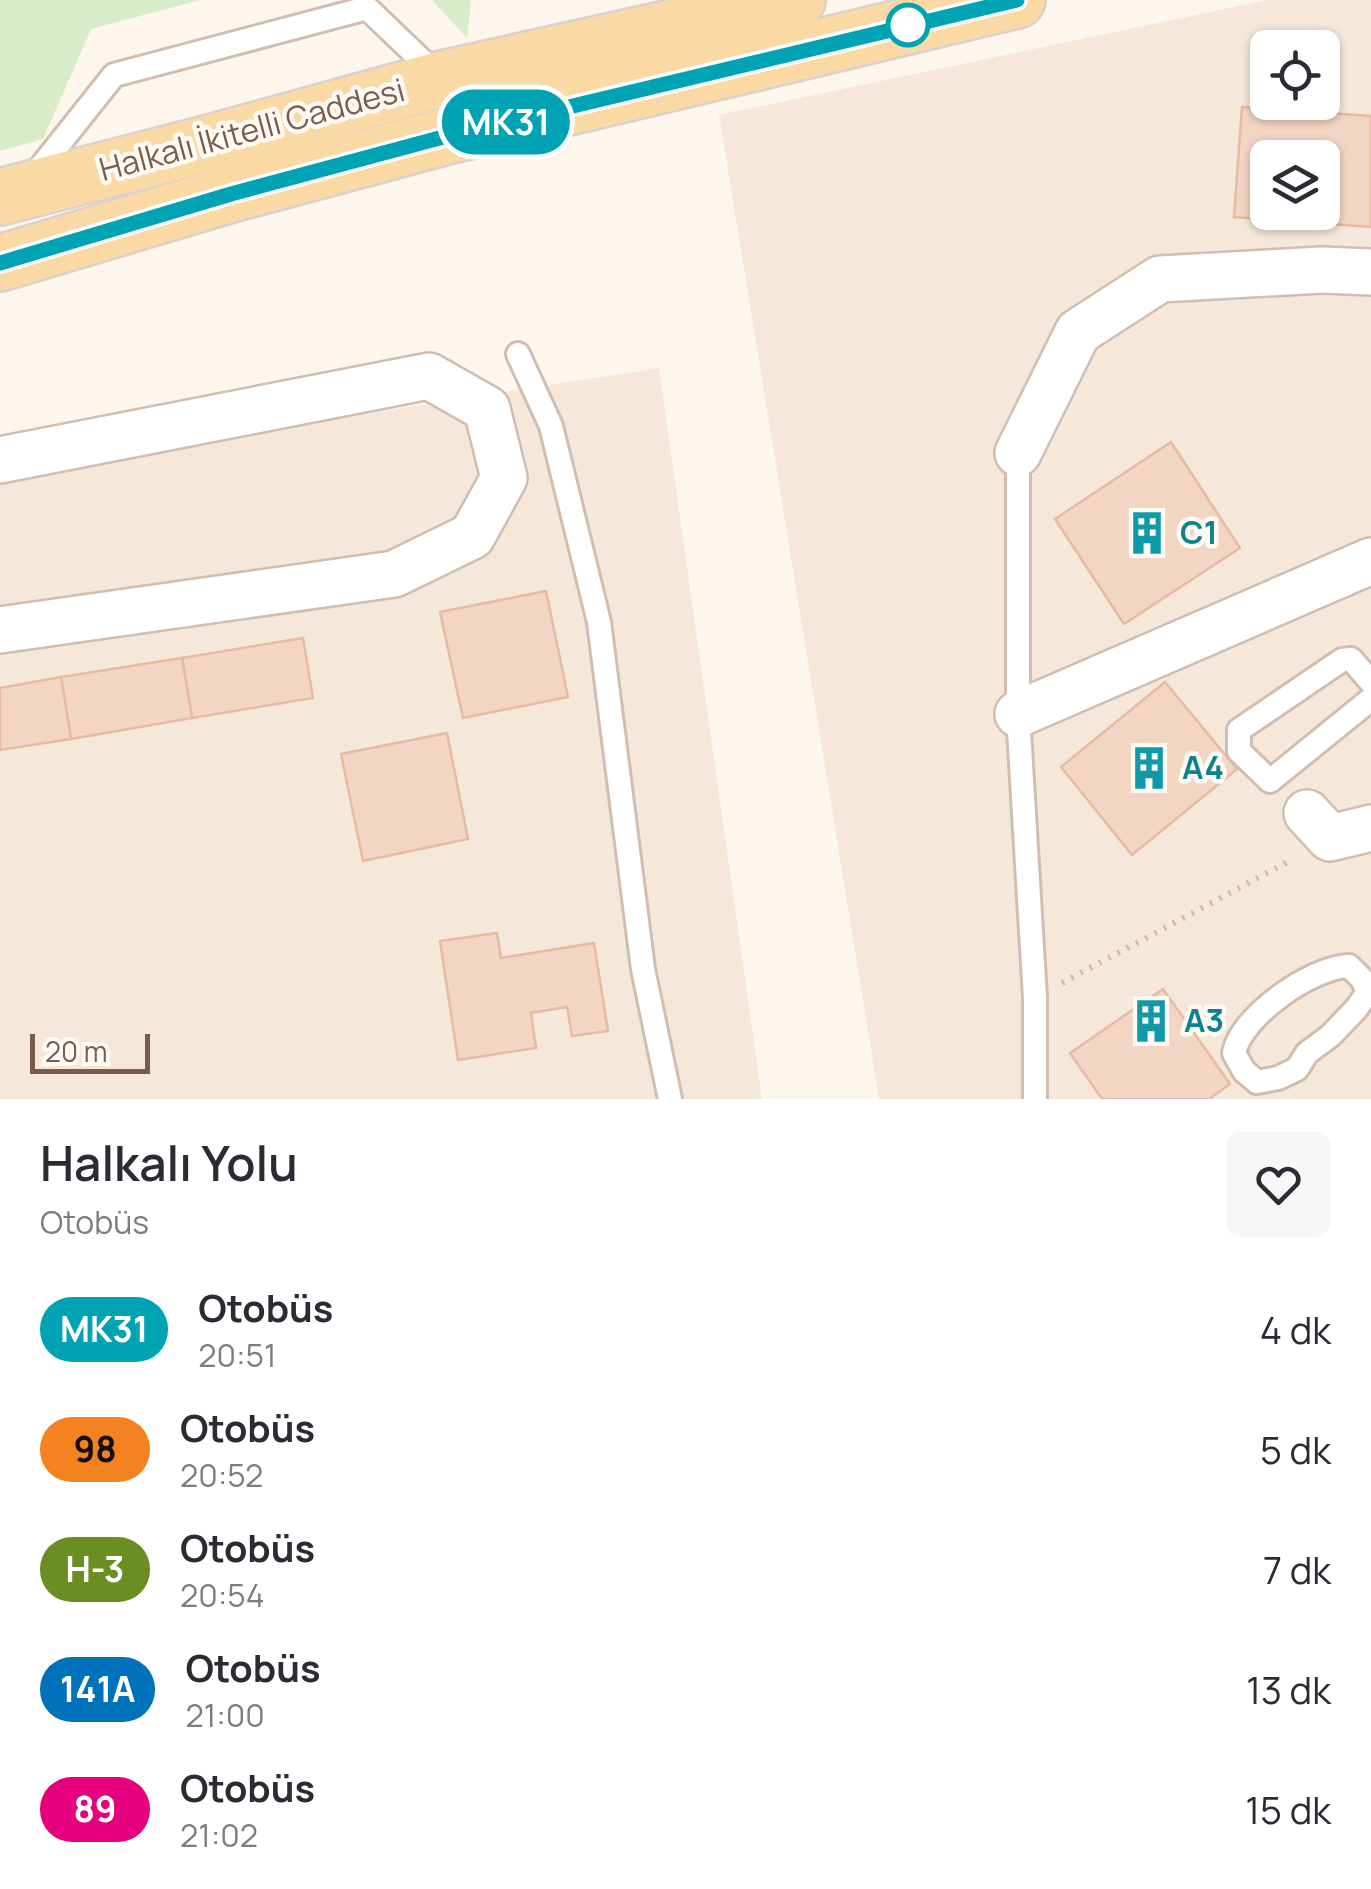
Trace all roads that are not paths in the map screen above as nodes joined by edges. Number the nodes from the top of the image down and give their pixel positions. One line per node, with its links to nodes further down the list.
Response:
1 (797, 0): 3 (main road, Halkalı İkitelli Caddesi)
2 (1017, 0): 5 (main road, Halkalı İkitelli Caddesi)
3 (442, 79): 4 (main road, Halkalı İkitelli Caddesi); 4 (lane)
4 (11, 194)
5 (13, 260)
6 (1371, 272): 8 (street)
7 (518, 354): 16 (lane)
8 (1018, 452): 14 (lane)
9 (0, 460): 11 (street)
10 (1371, 561): 14 (street)
11 (0, 630)
12 (1371, 682): 13 (lane)
13 (1371, 699)
14 (1018, 714): 17 (lane)
15 (1366, 968): 15 (lane)
16 (670, 1099)
17 (1035, 1099)

